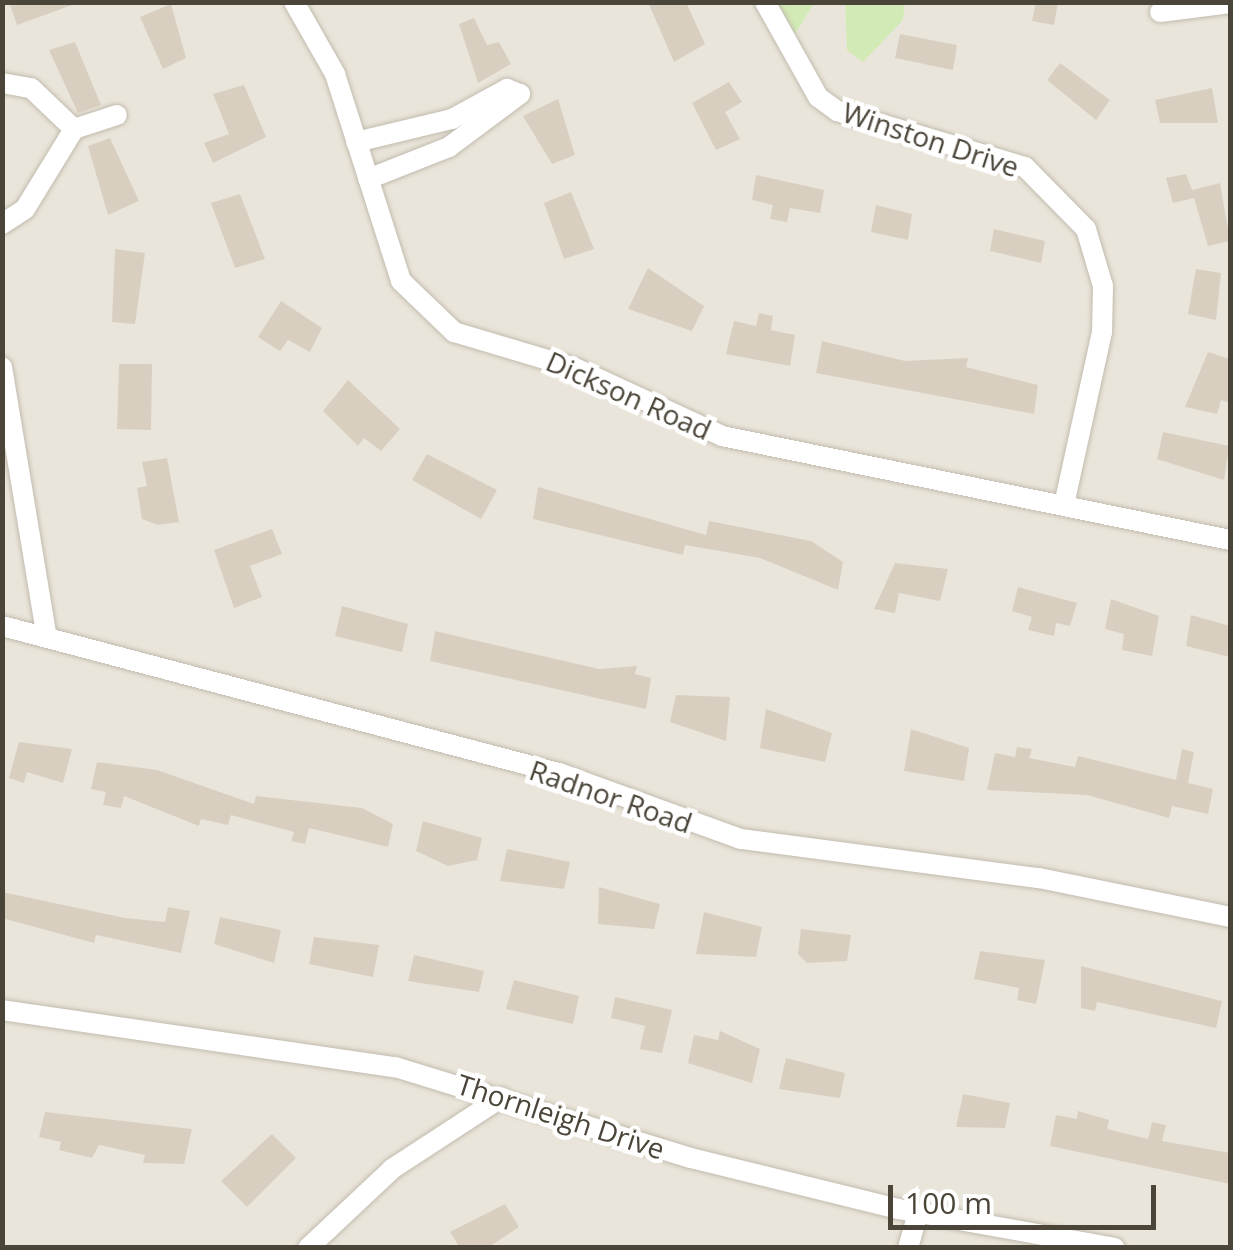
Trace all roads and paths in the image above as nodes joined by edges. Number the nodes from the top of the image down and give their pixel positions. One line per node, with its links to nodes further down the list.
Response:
1 (294, 2): 8 (street, Dickson Road)
2 (765, 2): 13 (street, Winston Drive)
3 (1230, 2): 4 (street)
4 (1160, 12)
5 (2, 83): 7 (street)
6 (117, 114): 7 (street)
7 (74, 130): 10 (street)
8 (356, 142): 9 (street, Dickson Road); 9 (street)
9 (368, 178): 13 (street, Dickson Road)
10 (2, 224)
11 (2, 367): 12 (street)
12 (12, 458): 16 (street)
13 (1064, 505): 14 (street, Dickson Road)
14 (1230, 540)
15 (2, 626): 16 (street, Radnor Road)
16 (46, 634): 17 (street, Radnor Road)
17 (1230, 917)
18 (2, 1010): 19 (street, Thornleigh Drive)
19 (502, 1097): 20 (street, Thornleigh Drive); 21 (street)
20 (918, 1213): 22 (street); 23 (street, Thornleigh Drive)
21 (308, 1248)
22 (908, 1248)
23 (1114, 1248)

